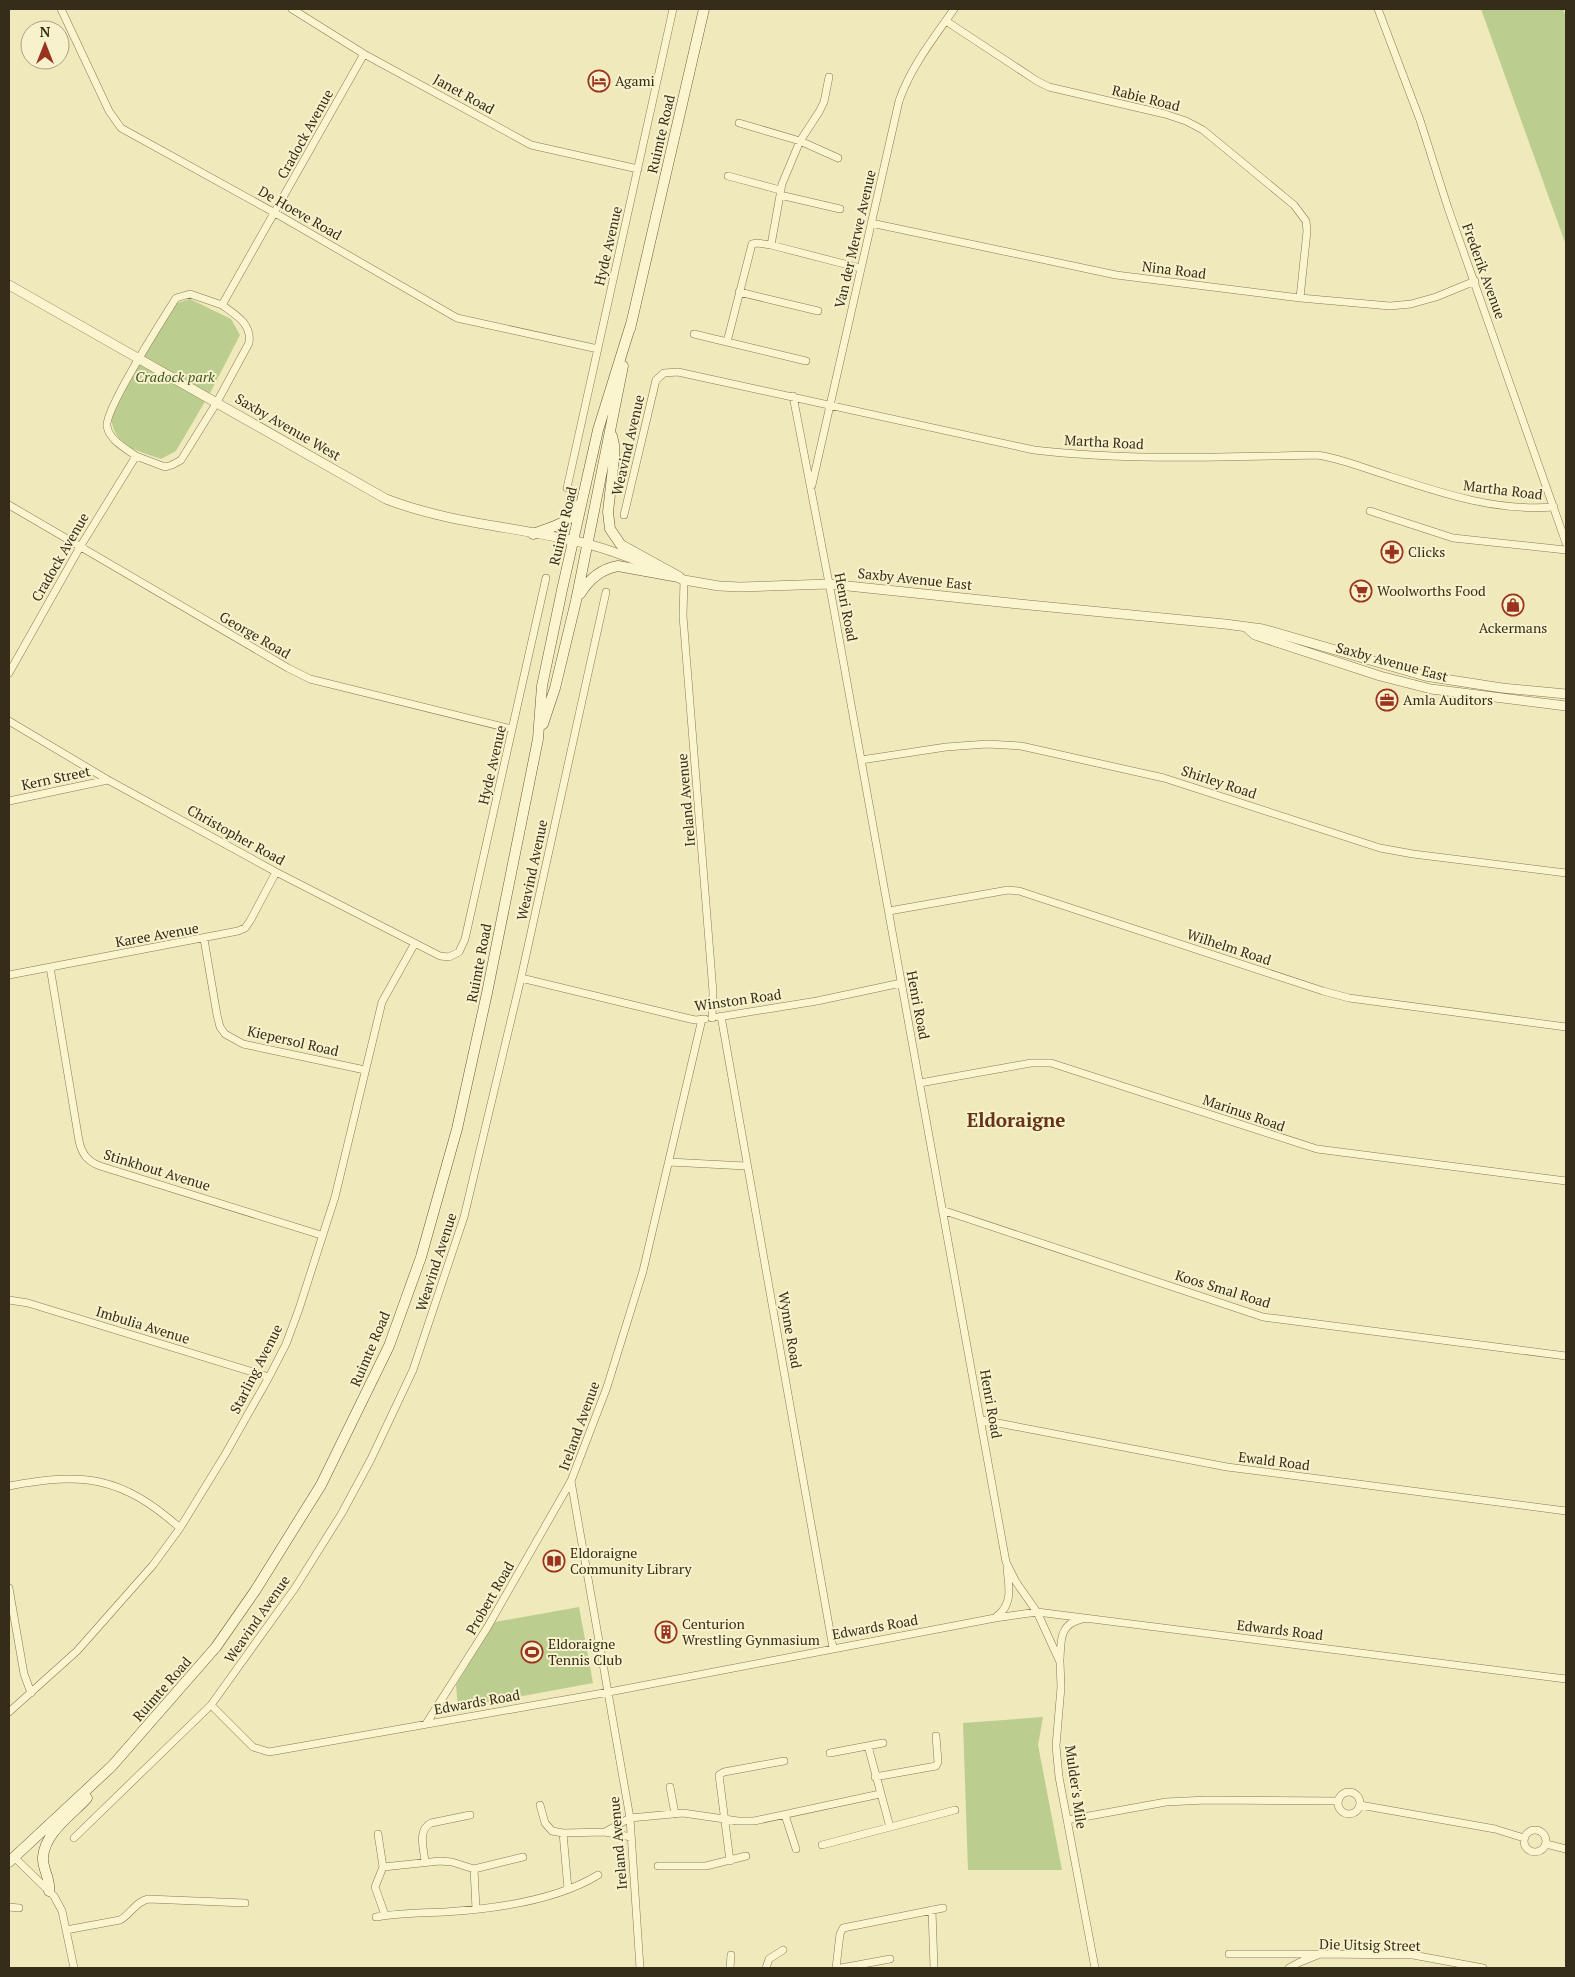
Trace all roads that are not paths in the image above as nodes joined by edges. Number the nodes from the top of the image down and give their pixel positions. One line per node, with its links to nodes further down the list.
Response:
1 (61, 9): 17 (street, De Hoeve Road)
2 (292, 9): 8 (street, Janet Road)
3 (674, 9): 13 (street, Hyde Avenue)
4 (704, 9): 27 (main road, Ruimte Road)
5 (954, 9): 7 (street, Van der Merwe Avenue)
6 (1378, 9): 21 (street, Frederik Avenue)
7 (946, 21): 18 (street, Van der Merwe Avenue); 24 (street, Rabie Road)
8 (364, 54): 13 (street, Janet Road); 17 (street, Cradock Avenue)
9 (829, 77): 11 (street)
10 (739, 123): 11 (street)
11 (800, 141): 12 (street); 15 (street)
12 (838, 158)
13 (638, 169): 30 (street, Hyde Avenue)
14 (728, 176): 15 (street)
15 (780, 193): 16 (street); 19 (street)
16 (840, 209)
17 (275, 213): 25 (street, Cradock Avenue); 30 (street, De Hoeve Road)
18 (871, 223): 20 (street, Van der Merwe Avenue); 24 (street, Nina Road)
19 (771, 245): 20 (street); 23 (street)
20 (860, 268): 36 (street, Van der Merwe Avenue)
21 (1475, 281): 24 (street, Nina Road); 43 (street, Frederik Avenue)
22 (9, 285): 31 (street, Saxby Avenue West)
23 (739, 292): 26 (street); 29 (street)
24 (1300, 298)
25 (222, 305): 31 (street); 35 (street)
26 (818, 311)
27 (631, 324): 37 (main road, Ruimte Road); 41 (main road, Ruimte Road)
28 (694, 334): 29 (street)
29 (727, 342): 32 (street)
30 (598, 349): 39 (street, Hyde Avenue)
31 (139, 358): 35 (street, Saxby Avenue West); 38 (street)
32 (806, 361)
33 (656, 380): 34 (street, Martha Road); 45 (street, Weavind Avenue)
34 (793, 396): 36 (street, Martha Road); 40 (street, Henri Road)
35 (217, 402): 38 (street); 46 (street, Saxby Avenue West)
36 (831, 405): 40 (street, Van der Merwe Avenue); 43 (street, Martha Road)
37 (611, 433): 49 (main road, Ruimte Road); 53 (main road)
38 (136, 456): 50 (street, Cradock Avenue)
39 (567, 488)
40 (811, 488): 54 (street, Henri Road)
41 (585, 491): 46 (main road); 47 (main road, Ruimte Road)
42 (9, 506): 50 (street, George Road)
43 (1554, 507): 48 (street, Frederik Avenue)
44 (1370, 511): 51 (street)
45 (624, 515)
46 (534, 534): 47 (street, Saxby Avenue West)
47 (573, 541): 49 (street, Saxby Avenue West); 63 (main road, Ruimte Road)
48 (1566, 543)
49 (587, 544): 53 (street, Saxby Avenue East); 56 (main road, Ruimte Road)
50 (80, 547): 58 (street, Cradock Avenue); 62 (street, George Road)
51 (1566, 550)
52 (546, 578): 62 (street, Hyde Avenue)
53 (682, 579): 54 (street, Saxby Avenue East); 56 (main road); 78 (street, Ireland Avenue)
54 (829, 584): 57 (street, Saxby Avenue East); 64 (street, Henri Road)
55 (606, 592): 75 (street, Weavind Avenue)
56 (576, 600): 63 (main road, Ruimte Road)
57 (1246, 628): 59 (street, Saxby Avenue East); 60 (street, Saxby Avenue East)
58 (9, 673)
59 (1566, 694)
60 (1566, 706)
61 (9, 721): 65 (street, Christopher Road)
62 (512, 729): 72 (street, Hyde Avenue)
63 (538, 739): 114 (main road, Ruimte Road)
64 (861, 760): 68 (street, Shirley Road); 69 (street, Henri Road)
65 (108, 780): 66 (street, Kern Street); 67 (street, Christopher Road)
66 (9, 801)
67 (276, 872): 70 (street, Karee Avenue); 71 (street, Christopher Road)
68 (1566, 872)
69 (889, 911): 76 (street, Henri Road); 80 (street, Wilhelm Road)
70 (204, 939): 73 (street, Karee Avenue); 81 (street, Kiepersol Road)
71 (415, 943): 72 (street, Christopher Road); 81 (street, Starling Avenue)
72 (456, 954)
73 (50, 967): 74 (street, Karee Avenue); 87 (street, Stinkhout Avenue)
74 (9, 975)
75 (520, 978): 79 (street, Winston Road); 106 (street, Weavind Avenue)
76 (901, 983): 77 (street, Winston Road); 82 (street, Henri Road)
77 (721, 1016): 78 (street, Winston Road); 84 (street, Wynne Road)
78 (712, 1018): 79 (street, Winston Road)
79 (702, 1019): 83 (street, Ireland Avenue)
80 (1566, 1027)
81 (365, 1070): 87 (street, Starling Avenue)
82 (920, 1083): 85 (street, Marinus Road); 86 (street, Henri Road)
83 (668, 1162): 84 (street); 92 (street, Ireland Avenue)
84 (746, 1166): 101 (street, Wynne Road)
85 (1566, 1181)
86 (942, 1210): 89 (street, Koos Smal Road); 91 (street, Henri Road)
87 (322, 1235): 90 (street, Starling Avenue)
88 (9, 1300): 90 (street, Imbulia Avenue)
89 (1566, 1356)
90 (270, 1376): 95 (street, Starling Avenue)
91 (982, 1420): 94 (street, Ewald Road); 96 (street, Henri Road)
92 (572, 1481): 104 (street, Ireland Avenue); 108 (street, Probert Road)
93 (9, 1486): 95 (street)
94 (1566, 1511)
95 (180, 1528): 105 (street, Starling Avenue)
96 (1006, 1562): 98 (street, Henri Road); 99 (street)
97 (9, 1588): 105 (street)
98 (1037, 1612): 99 (street, Edwards Road); 100 (street, Edwards Road); 102 (street, Mulder's Mile)
99 (995, 1618): 101 (street, Edwards Road)
100 (1089, 1618): 102 (street); 103 (street, Edwards Road)
101 (833, 1648): 104 (street, Edwards Road)
102 (1060, 1662): 127 (street, Mulder's Mile)
103 (1566, 1679)
104 (609, 1692): 108 (street, Edwards Road); 125 (street, Ireland Avenue)
105 (31, 1693): 107 (street, Starling Avenue)
106 (211, 1705): 108 (street, Edwards Road); 133 (street, Weavind Avenue)
107 (9, 1712)
108 (426, 1724)
109 (936, 1736): 115 (street)
110 (882, 1743): 111 (street)
111 (868, 1746): 112 (street); 115 (street)
112 (830, 1753)
113 (784, 1761): 126 (street)
114 (112, 1766): 141 (main road, Ruimte Road); 149 (main road)
115 (875, 1778): 117 (street)
116 (670, 1787): 122 (street)
117 (880, 1794): 124 (street); 128 (street)
118 (1338, 1801): 120 (street); 120 (street); 127 (street)
119 (540, 1805): 130 (street)
120 (1360, 1805): 134 (street)
121 (956, 1810): 128 (street)
122 (675, 1814): 125 (street); 126 (street)
123 (470, 1815): 143 (street)
124 (785, 1815): 126 (street); 137 (street)
125 (630, 1818): 129 (street); 132 (street, Ireland Avenue)
126 (725, 1820): 142 (street)
127 (1067, 1820): 171 (street, Mulder's Mile)
128 (890, 1827): 136 (street)
129 (605, 1832): 130 (street); 132 (street)
130 (563, 1833): 148 (street)
131 (378, 1834): 145 (street)
132 (632, 1837): 165 (street, Ireland Avenue)
133 (74, 1838)
134 (1524, 1838): 135 (street); 135 (street)
135 (1546, 1844): 138 (street)
136 (822, 1845)
137 (796, 1849)
138 (1566, 1849)
139 (746, 1856): 142 (street)
140 (523, 1857): 146 (street)
141 (11, 1860): 149 (street)
142 (730, 1861): 144 (street)
143 (425, 1862): 145 (street); 146 (street)
144 (658, 1866)
145 (383, 1867): 156 (street)
146 (474, 1870): 154 (street)
147 (598, 1876): 148 (street)
148 (568, 1889): 154 (street)
149 (49, 1891): 158 (street)
150 (245, 1903): 158 (street)
151 (9, 1907): 152 (street)
152 (19, 1908)
153 (943, 1908): 155 (street)
154 (476, 1909): 156 (street)
155 (932, 1910): 168 (street); 170 (street)
156 (386, 1915): 157 (street)
157 (376, 1916)
158 (66, 1930): 164 (street)
159 (783, 1950): 167 (street)
160 (1229, 1954): 161 (street)
161 (1320, 1954): 172 (street, Die Uitsig Street); 173 (street, Die Uitsig Street)
162 (731, 1955): 166 (street)
163 (890, 1959): 169 (street)
164 (74, 1968)
165 (640, 1968)
166 (730, 1968)
167 (766, 1968)
168 (836, 1968)
169 (841, 1968)
170 (934, 1968)
171 (1095, 1968)
172 (1289, 1968)
173 (1483, 1968)

